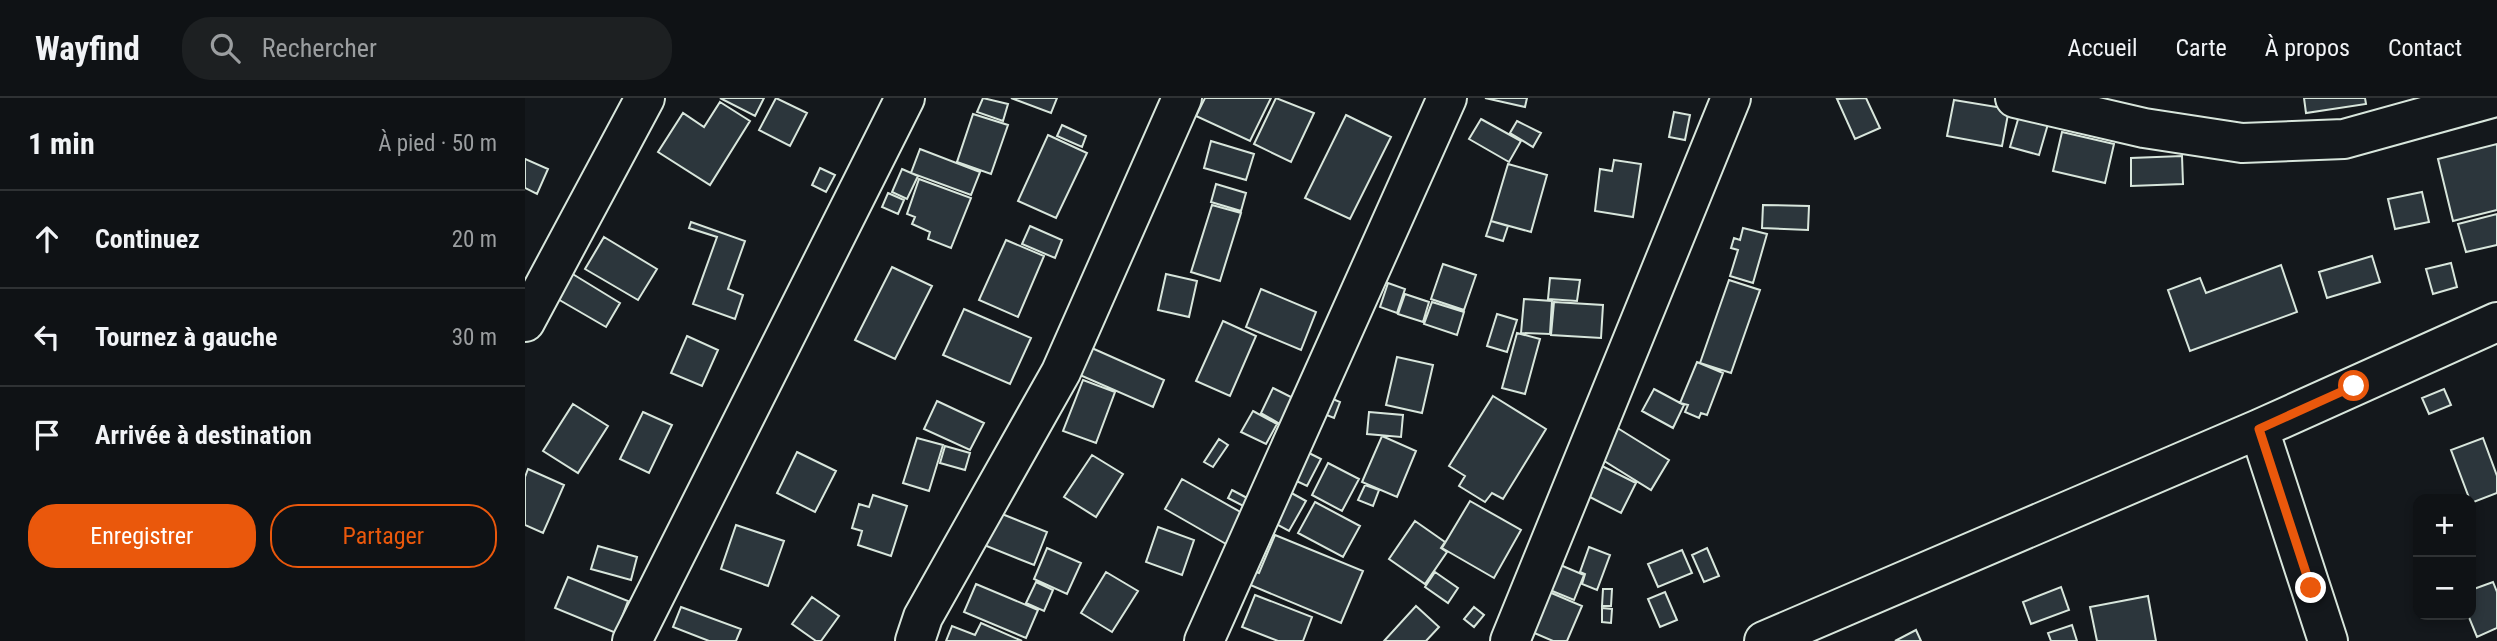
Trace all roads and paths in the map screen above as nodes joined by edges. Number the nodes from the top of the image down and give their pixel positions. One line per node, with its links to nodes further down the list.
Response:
1 (645, 98): 8 (street)
2 (905, 98): 11 (street)
3 (1182, 98): 12 (street)
4 (1447, 98): 13 (street)
5 (1731, 98): 14 (street)
6 (2015, 98): 7 (street)
7 (2492, 98)
8 (525, 322)
9 (2497, 322): 10 (street)
10 (2259, 429): 15 (street); 16 (street)
11 (632, 641)
12 (915, 641)
13 (1204, 641)
14 (1510, 641)
15 (1764, 641)
16 (2328, 641)

